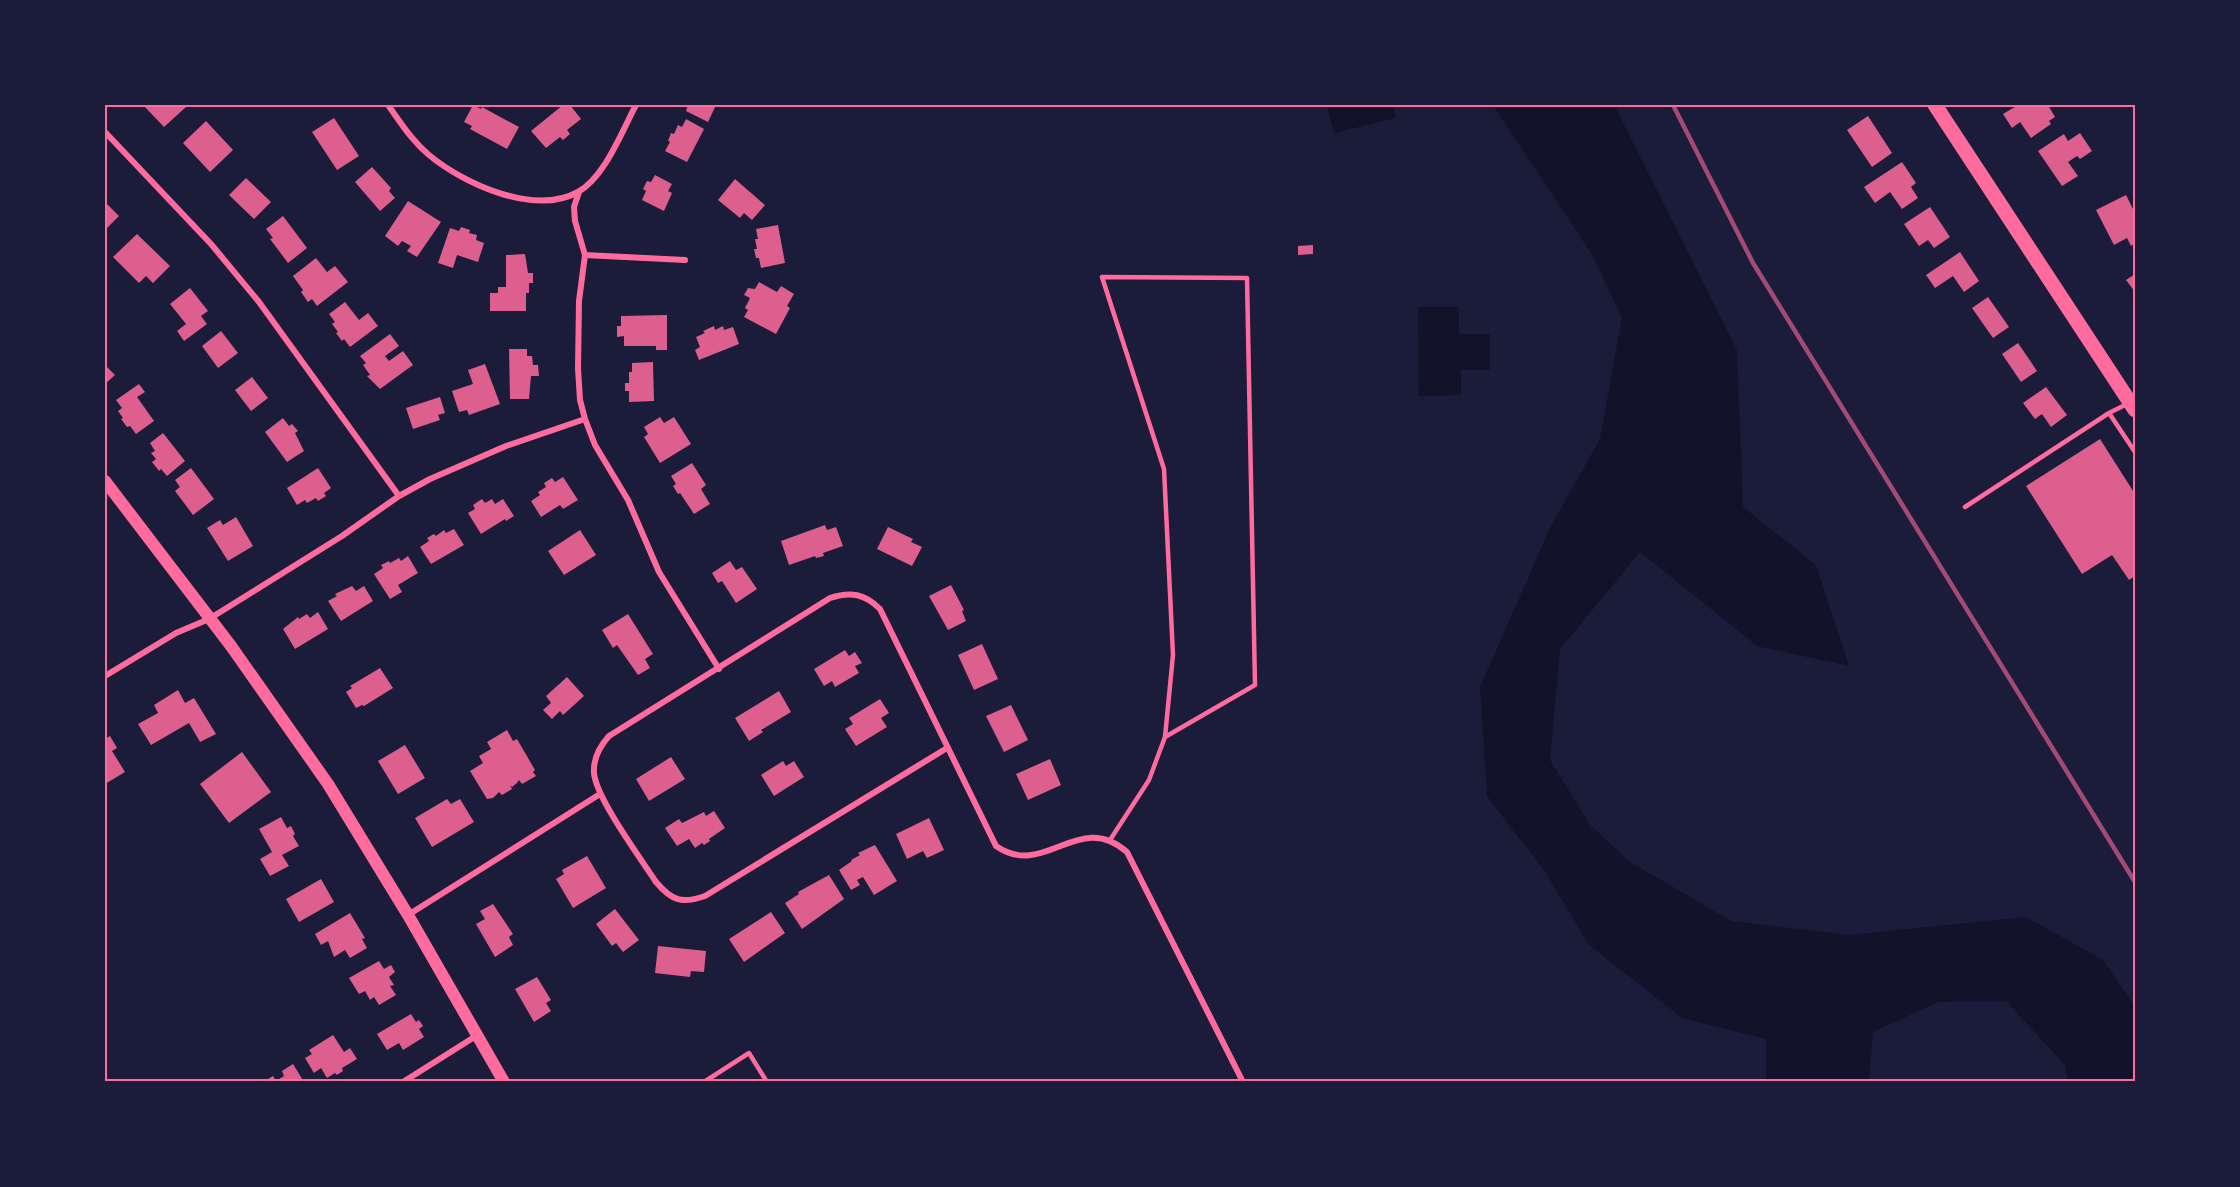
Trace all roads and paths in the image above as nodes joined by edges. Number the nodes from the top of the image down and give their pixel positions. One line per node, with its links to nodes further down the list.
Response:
1 (388, 105): 5 (street)
2 (636, 105): 5 (street)
3 (1935, 105): 8 (main road)
4 (105, 132): 13 (street)
5 (579, 192): 6 (street)
6 (585, 255): 7 (street); 10 (street)
7 (685, 260)
8 (2133, 407): 9 (lane)
9 (2109, 413): 11 (lane); 14 (lane)
10 (585, 419): 13 (street); 16 (street)
11 (2135, 452)
12 (105, 481): 15 (main road)
13 (399, 496): 15 (street)
14 (1965, 507)
15 (209, 619): 17 (street); 22 (main road)
16 (719, 669): 19 (street); 20 (street)
17 (105, 676)
18 (1165, 736): 18 (lane); 21 (lane)
19 (948, 748): 20 (street); 21 (street)
20 (600, 794): 22 (street)
21 (1110, 840): 28 (street)
22 (408, 915): 23 (main road)
23 (476, 1036): 24 (street); 25 (main road)
24 (403, 1082)
25 (504, 1082)
26 (704, 1082): 27 (lane)
27 (767, 1082)
28 (1243, 1082)

